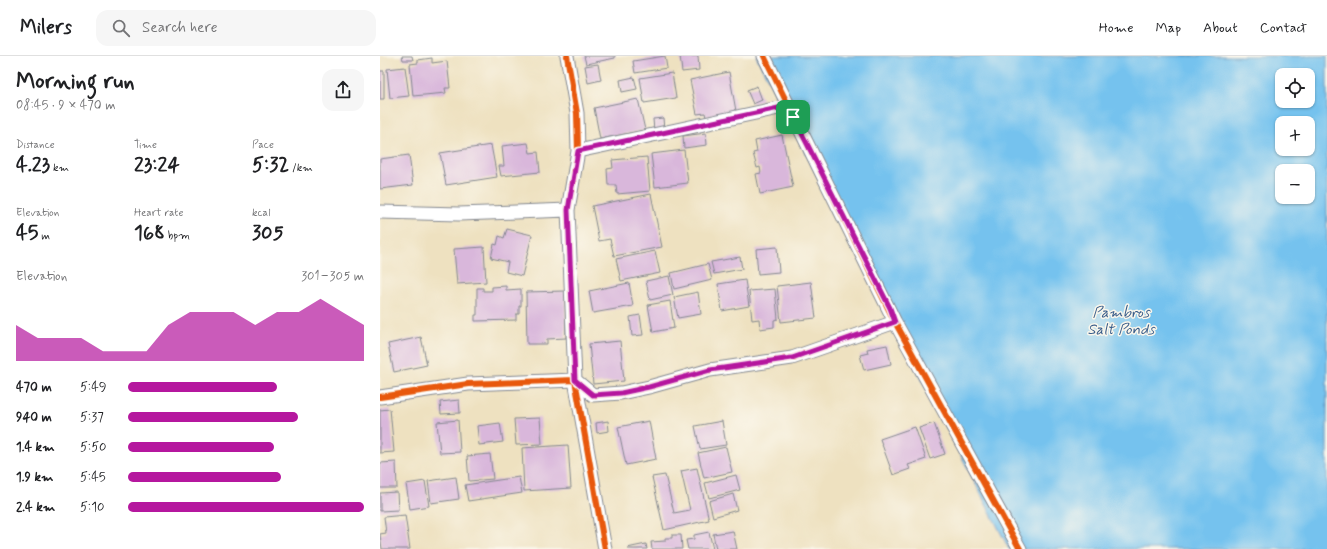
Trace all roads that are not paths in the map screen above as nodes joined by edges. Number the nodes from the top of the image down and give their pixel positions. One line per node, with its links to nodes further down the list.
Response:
1 (567, 56): 4 (street)
2 (764, 56): 3 (street)
3 (788, 106): 4 (street); 7 (street)
4 (578, 151): 5 (street)
5 (568, 210): 6 (street); 8 (street)
6 (380, 212)
7 (895, 322): 8 (street); 11 (street)
8 (575, 380): 9 (street); 10 (street)
9 (380, 397)
10 (606, 549)
11 (1020, 549)

